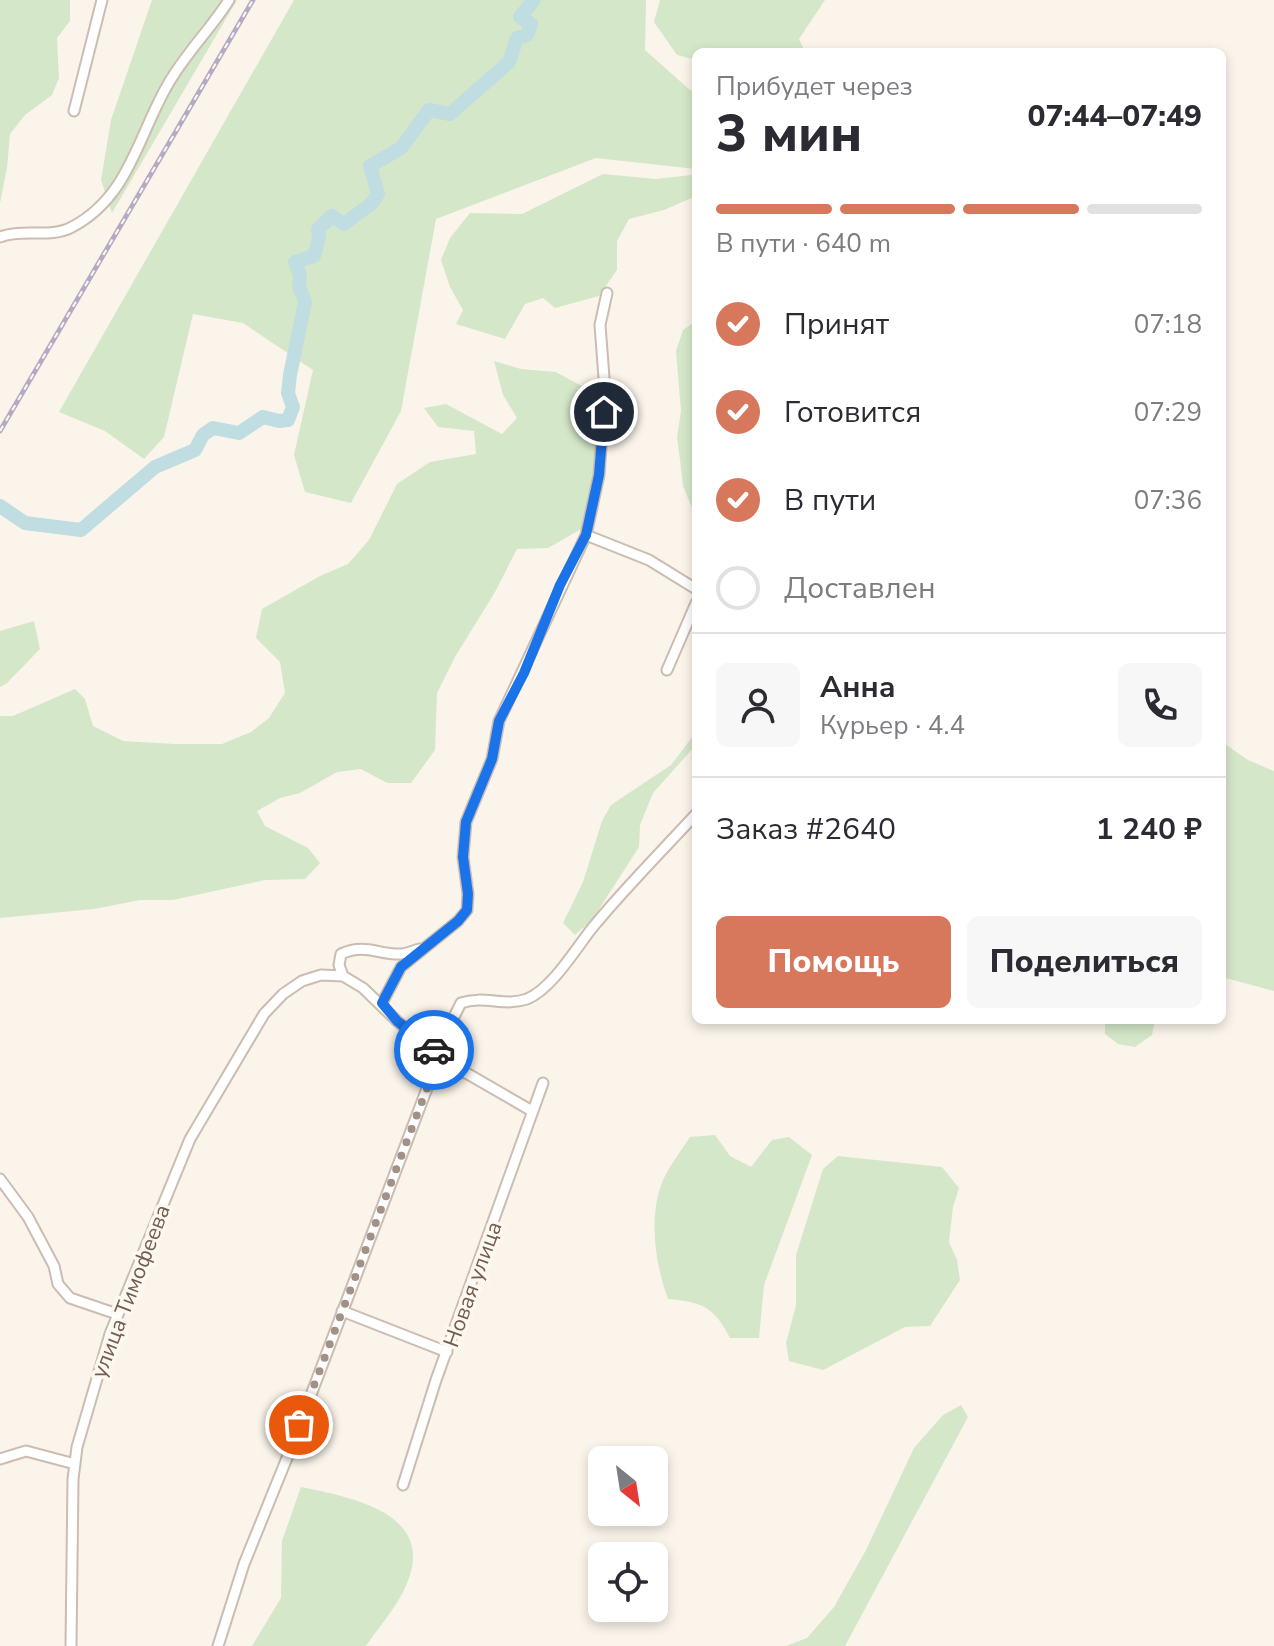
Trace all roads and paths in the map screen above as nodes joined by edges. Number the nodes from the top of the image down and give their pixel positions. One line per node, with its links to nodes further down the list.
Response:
1 (102, 0): 3 (street)
2 (229, 0): 4 (street)
3 (74, 111)
4 (0, 237)
5 (607, 293): 6 (street)
6 (586, 535): 7 (street); 11 (street)
7 (692, 587)
8 (692, 612): 9 (street)
9 (667, 670)
10 (692, 818): 14 (street)
11 (423, 948): 12 (street); 13 (street)
12 (343, 976): 13 (street); 19 (street, улица Тимофеева)
13 (382, 1003): 14 (street)
14 (436, 1057): 16 (street); 18 (street)
15 (543, 1083): 16 (street, Новая улица)
16 (532, 1111): 20 (street, Новая улица)
17 (0, 1179): 19 (street)
18 (342, 1311): 20 (street); 25 (street)
19 (117, 1314): 22 (street, улица Тимофеева)
20 (447, 1352): 23 (street, Новая улица)
21 (0, 1459): 22 (street)
22 (75, 1464): 24 (street, улица Тимофеева)
23 (403, 1485)
24 (71, 1646)
25 (218, 1646)

